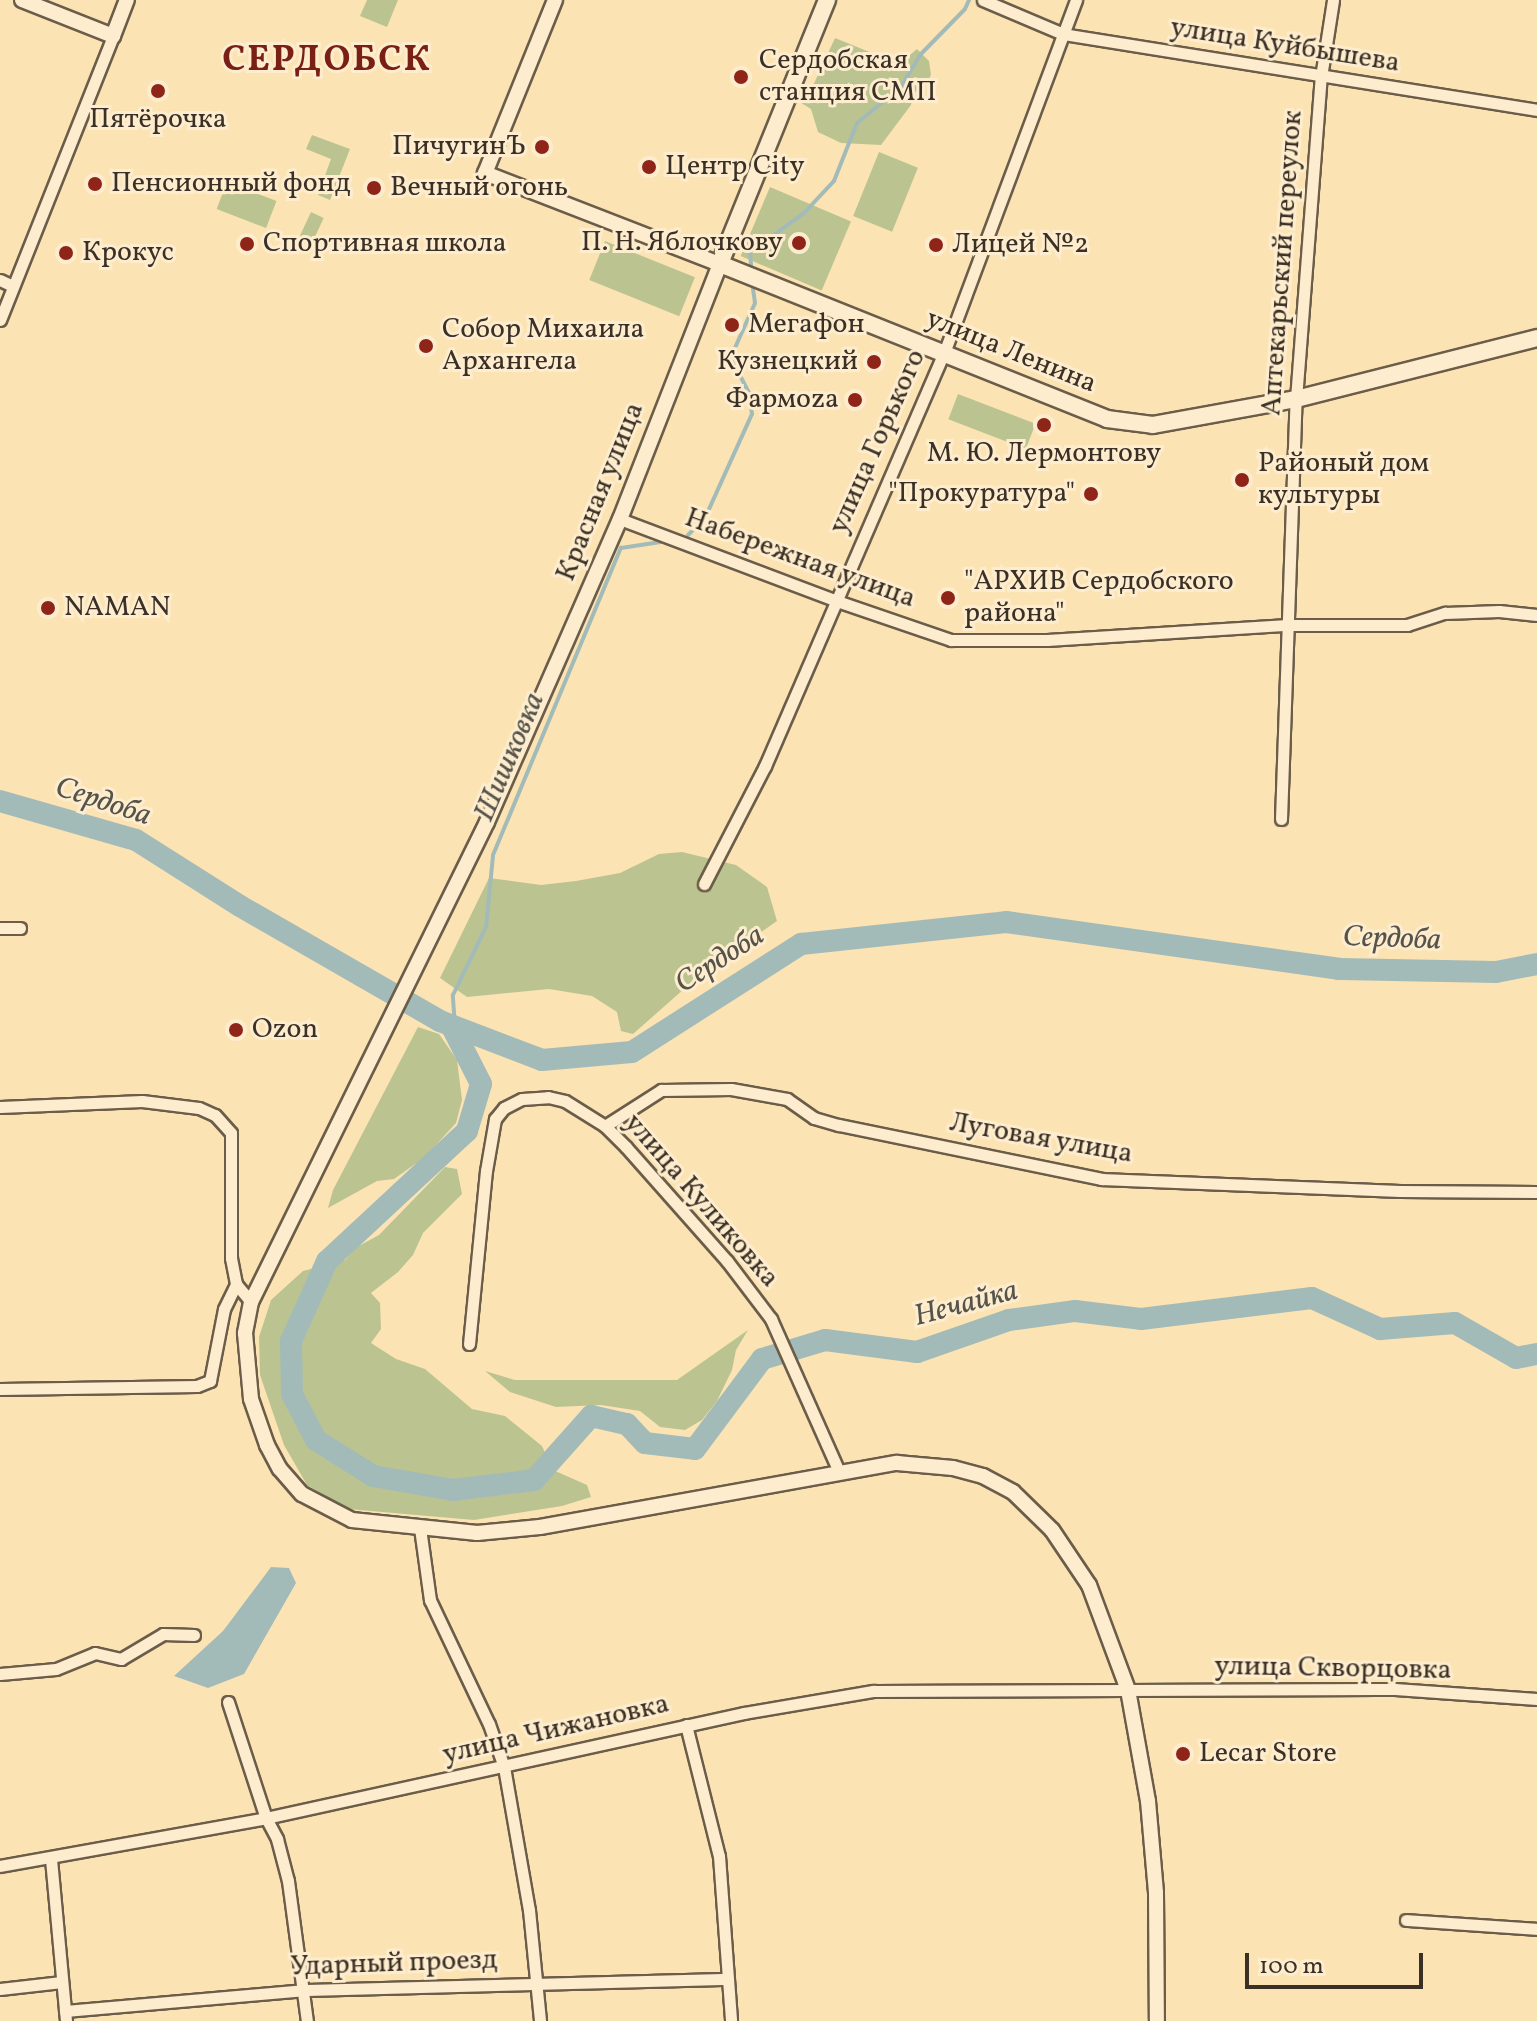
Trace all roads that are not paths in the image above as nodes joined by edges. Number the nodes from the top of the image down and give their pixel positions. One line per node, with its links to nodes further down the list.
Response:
1 (22, 0): 9 (street)
2 (127, 0): 9 (street)
3 (555, 0): 12 (street, улица Ленина)
4 (827, 0): 12 (main road, Красная улица)
5 (983, 0): 8 (street, улица Куйбышева)
6 (1076, 0): 8 (street, улица Горького)
7 (1333, 0): 10 (street, Аптекарьский переулок)
8 (1063, 34): 10 (street, улица Куйбышева); 17 (street, улица Горького)
9 (113, 36): 14 (street)
10 (1321, 77): 11 (street, улица Куйбышева); 18 (street, Аптекарьский переулок)
11 (1537, 110)
12 (720, 264): 17 (main road, улица Ленина); 19 (street, Красная улица)
13 (0, 280): 14 (street)
14 (13, 286): 15 (street)
15 (0, 320)
16 (1537, 338): 18 (main road, улица Ленина)
17 (944, 353): 18 (main road, улица Ленина); 20 (street, улица Горького)
18 (1296, 399): 22 (street, Аптекарьский переулок)
19 (620, 519): 20 (street, Набережная улица); 31 (street, Красная улица)
20 (834, 600): 22 (street, Набережная улица); 24 (street, улица Горького)
21 (1537, 615): 22 (street, Набережная улица)
22 (1288, 625): 23 (street, Аптекарьский переулок)
23 (1281, 819)
24 (704, 884)
25 (0, 928): 26 (street)
26 (20, 928)
27 (0, 1107): 30 (street)
28 (605, 1126): 29 (street, Луговая улица); 32 (street, улица Куликовка); 34 (street, улица Куликовка)
29 (1537, 1192)
30 (236, 1284): 31 (street); 33 (street)
31 (251, 1302): 35 (street, Красная улица)
32 (469, 1344)
33 (0, 1389)
34 (839, 1472): 35 (street, Красная улица); 38 (street, Красная улица)
35 (420, 1528): 42 (street)
36 (194, 1635): 37 (street)
37 (0, 1674)
38 (1128, 1690): 39 (street, улица Скворцовка); 41 (street, улица Чижановка); 57 (street, Красная улица)
39 (1537, 1699)
40 (228, 1702): 43 (street)
41 (686, 1725): 42 (street, улица Чижановка); 48 (street)
42 (504, 1767): 43 (street, улица Чижановка); 50 (street)
43 (266, 1818): 44 (street, улица Чижановка); 52 (street)
44 (51, 1859): 45 (street, улица Чижановка); 49 (street)
45 (0, 1866)
46 (1406, 1920): 47 (street)
47 (1537, 1929)
48 (726, 1979): 50 (street, Ударный проезд); 56 (street)
49 (62, 1982): 51 (street); 53 (street)
50 (537, 1983): 52 (street, Ударный проезд); 55 (street)
51 (0, 1989)
52 (303, 1990): 53 (street, Ударный проезд); 54 (street)
53 (65, 2016)
54 (307, 2021)
55 (540, 2021)
56 (731, 2021)
57 (1157, 2021)

